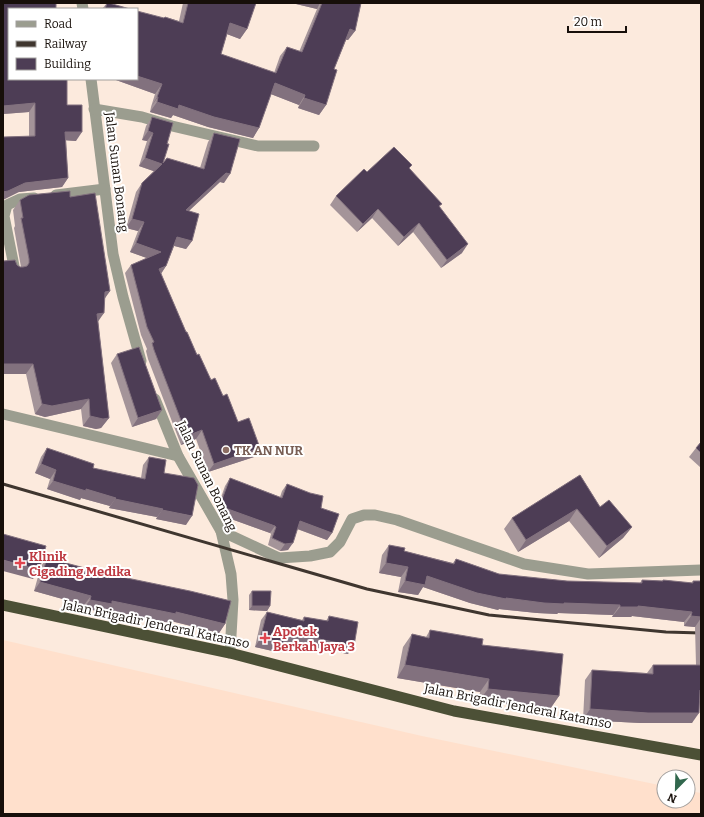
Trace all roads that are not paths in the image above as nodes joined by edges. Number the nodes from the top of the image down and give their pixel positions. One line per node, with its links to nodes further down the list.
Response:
1 (91, 80): 2 (street, Jalan Sunan Bonang)
2 (94, 109): 3 (street); 4 (street, Jalan Sunan Bonang)
3 (314, 146)
4 (104, 189): 5 (street); 6 (street, Jalan Sunan Bonang)
5 (15, 271)
6 (144, 369)
7 (152, 391): 9 (street, Jalan Sunan Bonang)
8 (3, 414): 9 (street)
9 (178, 456): 10 (street, Jalan Sunan Bonang)
10 (221, 531): 11 (street); 13 (street, Jalan Sunan Bonang)
11 (701, 570)
12 (3, 604): 13 (highway, Jalan Brigadir Jenderal Katamso)
13 (230, 653): 14 (highway, Jalan Brigadir Jenderal Katamso)
14 (701, 755)

